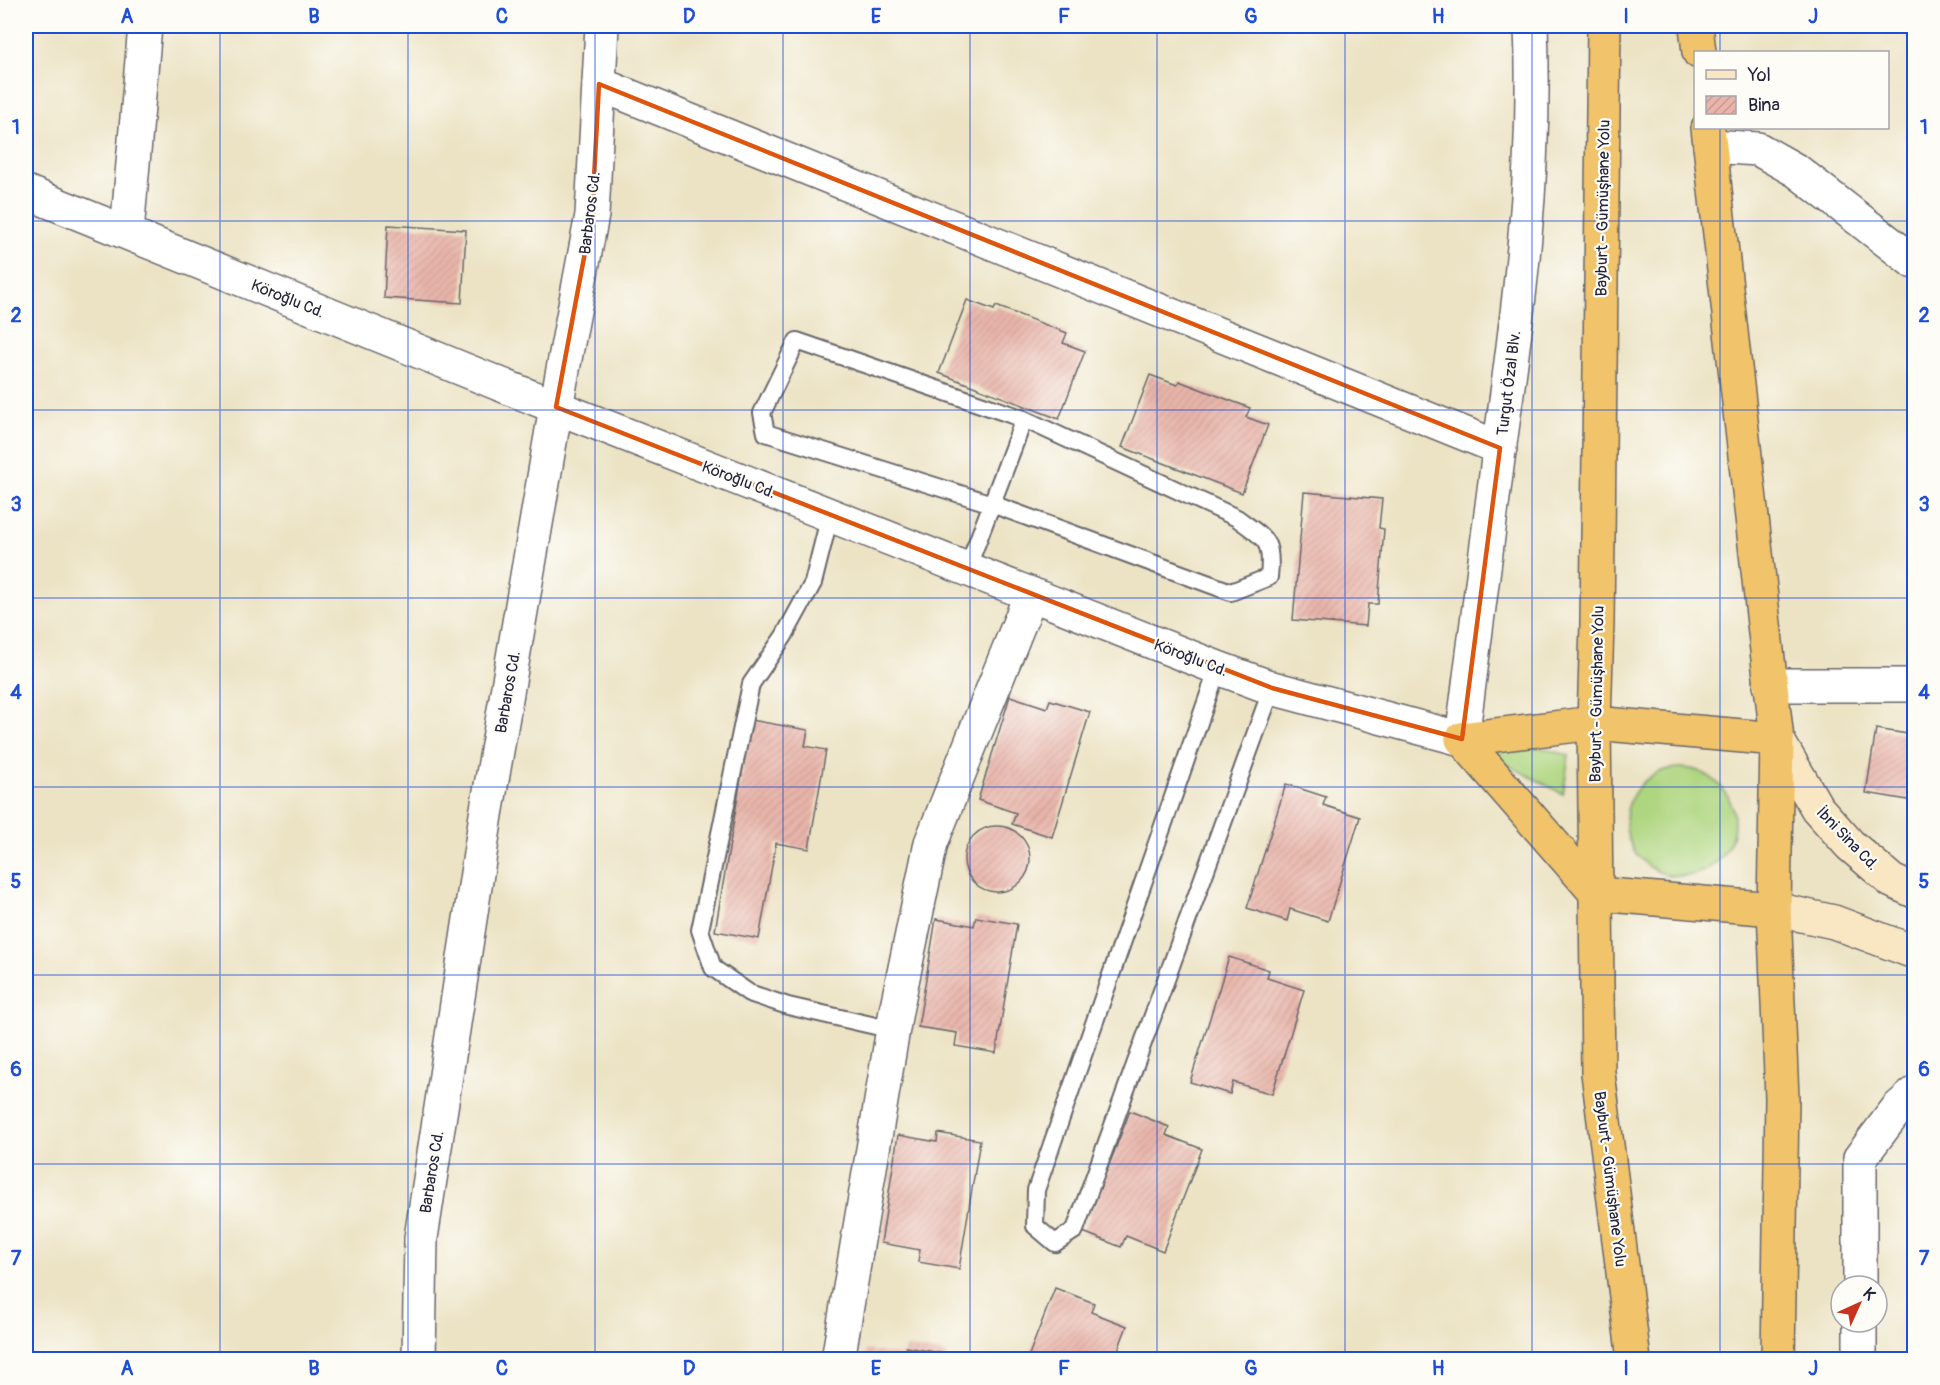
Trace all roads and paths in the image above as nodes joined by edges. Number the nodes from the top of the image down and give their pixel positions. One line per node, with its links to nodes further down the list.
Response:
1 (145, 26): 10 (street)
2 (602, 26): 7 (street, Barbaros Cd.)
3 (1531, 26): 14 (street, Turgut Özal Blv.)
4 (1604, 26): 23 (highway, Bayburt - Gümüşhane Yolu)
5 (1696, 26): 6 (highway)
6 (1699, 51)
7 (599, 84): 12 (street, Barbaros Cd.); 14 (street)
8 (1709, 137): 11 (street); 20 (highway)
9 (26, 192): 10 (street, Köroğlu Cd.)
10 (127, 232): 12 (street, Köroğlu Cd.)
11 (1914, 262)
12 (555, 407): 16 (street, Köroğlu Cd.); 34 (street, Barbaros Cd.)
13 (1024, 419): 15 (lane); 15 (lane); 15 (lane)
14 (1500, 448): 24 (street, Turgut Özal Blv.)
15 (992, 504): 17 (lane)
16 (830, 515): 17 (street, Köroğlu Cd.); 30 (lane)
17 (967, 569): 18 (street, Köroğlu Cd.)
18 (1031, 594): 19 (street, Köroğlu Cd.); 30 (street)
19 (1218, 668): 22 (street, Köroğlu Cd.); 22 (lane)
20 (1770, 685): 21 (street); 25 (highway)
21 (1914, 685)
22 (1272, 688): 24 (street, Köroğlu Cd.)
23 (1594, 723): 24 (highway); 25 (highway); 27 (highway, Bayburt - Gümüşhane Yolu)
24 (1462, 739): 27 (highway)
25 (1776, 739): 26 (main road, İbni Sina Cd.); 28 (highway)
26 (1914, 891)
27 (1597, 894): 28 (highway); 36 (highway, Bayburt - Gümüşhane Yolu)
28 (1774, 909): 29 (main road); 37 (highway)
29 (1914, 952)
30 (893, 1030): 35 (street)
31 (1914, 1094): 32 (street)
32 (1860, 1274)
33 (1860, 1334): 38 (street)
34 (418, 1359)
35 (838, 1359)
36 (1634, 1359)
37 (1778, 1359)
38 (1860, 1359)

